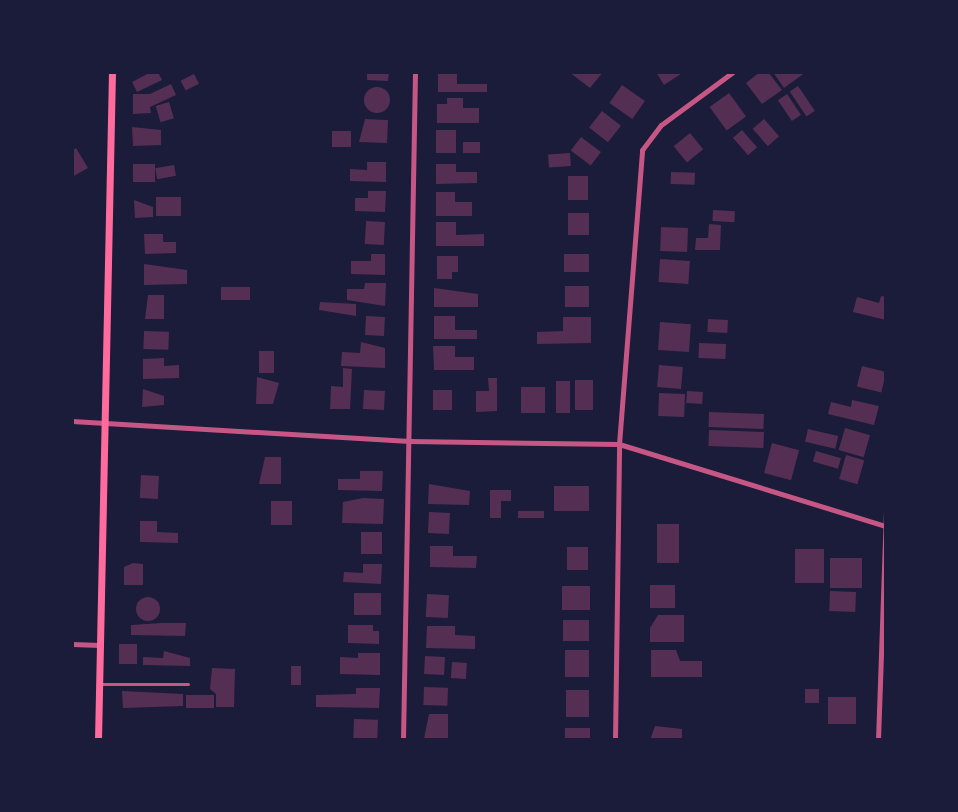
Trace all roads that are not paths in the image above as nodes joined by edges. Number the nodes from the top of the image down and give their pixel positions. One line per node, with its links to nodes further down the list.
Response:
1 (112, 72): 5 (main road)
2 (415, 72): 6 (street)
3 (733, 72): 7 (street)
4 (72, 421): 5 (street)
5 (103, 427): 6 (street); 11 (main road)
6 (409, 441): 7 (street); 15 (street)
7 (619, 444): 9 (street); 16 (street)
8 (886, 509): 9 (street)
9 (884, 525): 17 (street)
10 (72, 644): 11 (street)
11 (100, 645): 12 (main road)
12 (99, 684): 13 (lane); 14 (main road)
13 (188, 684)
14 (98, 740)
15 (403, 740)
16 (615, 740)
17 (878, 740)

